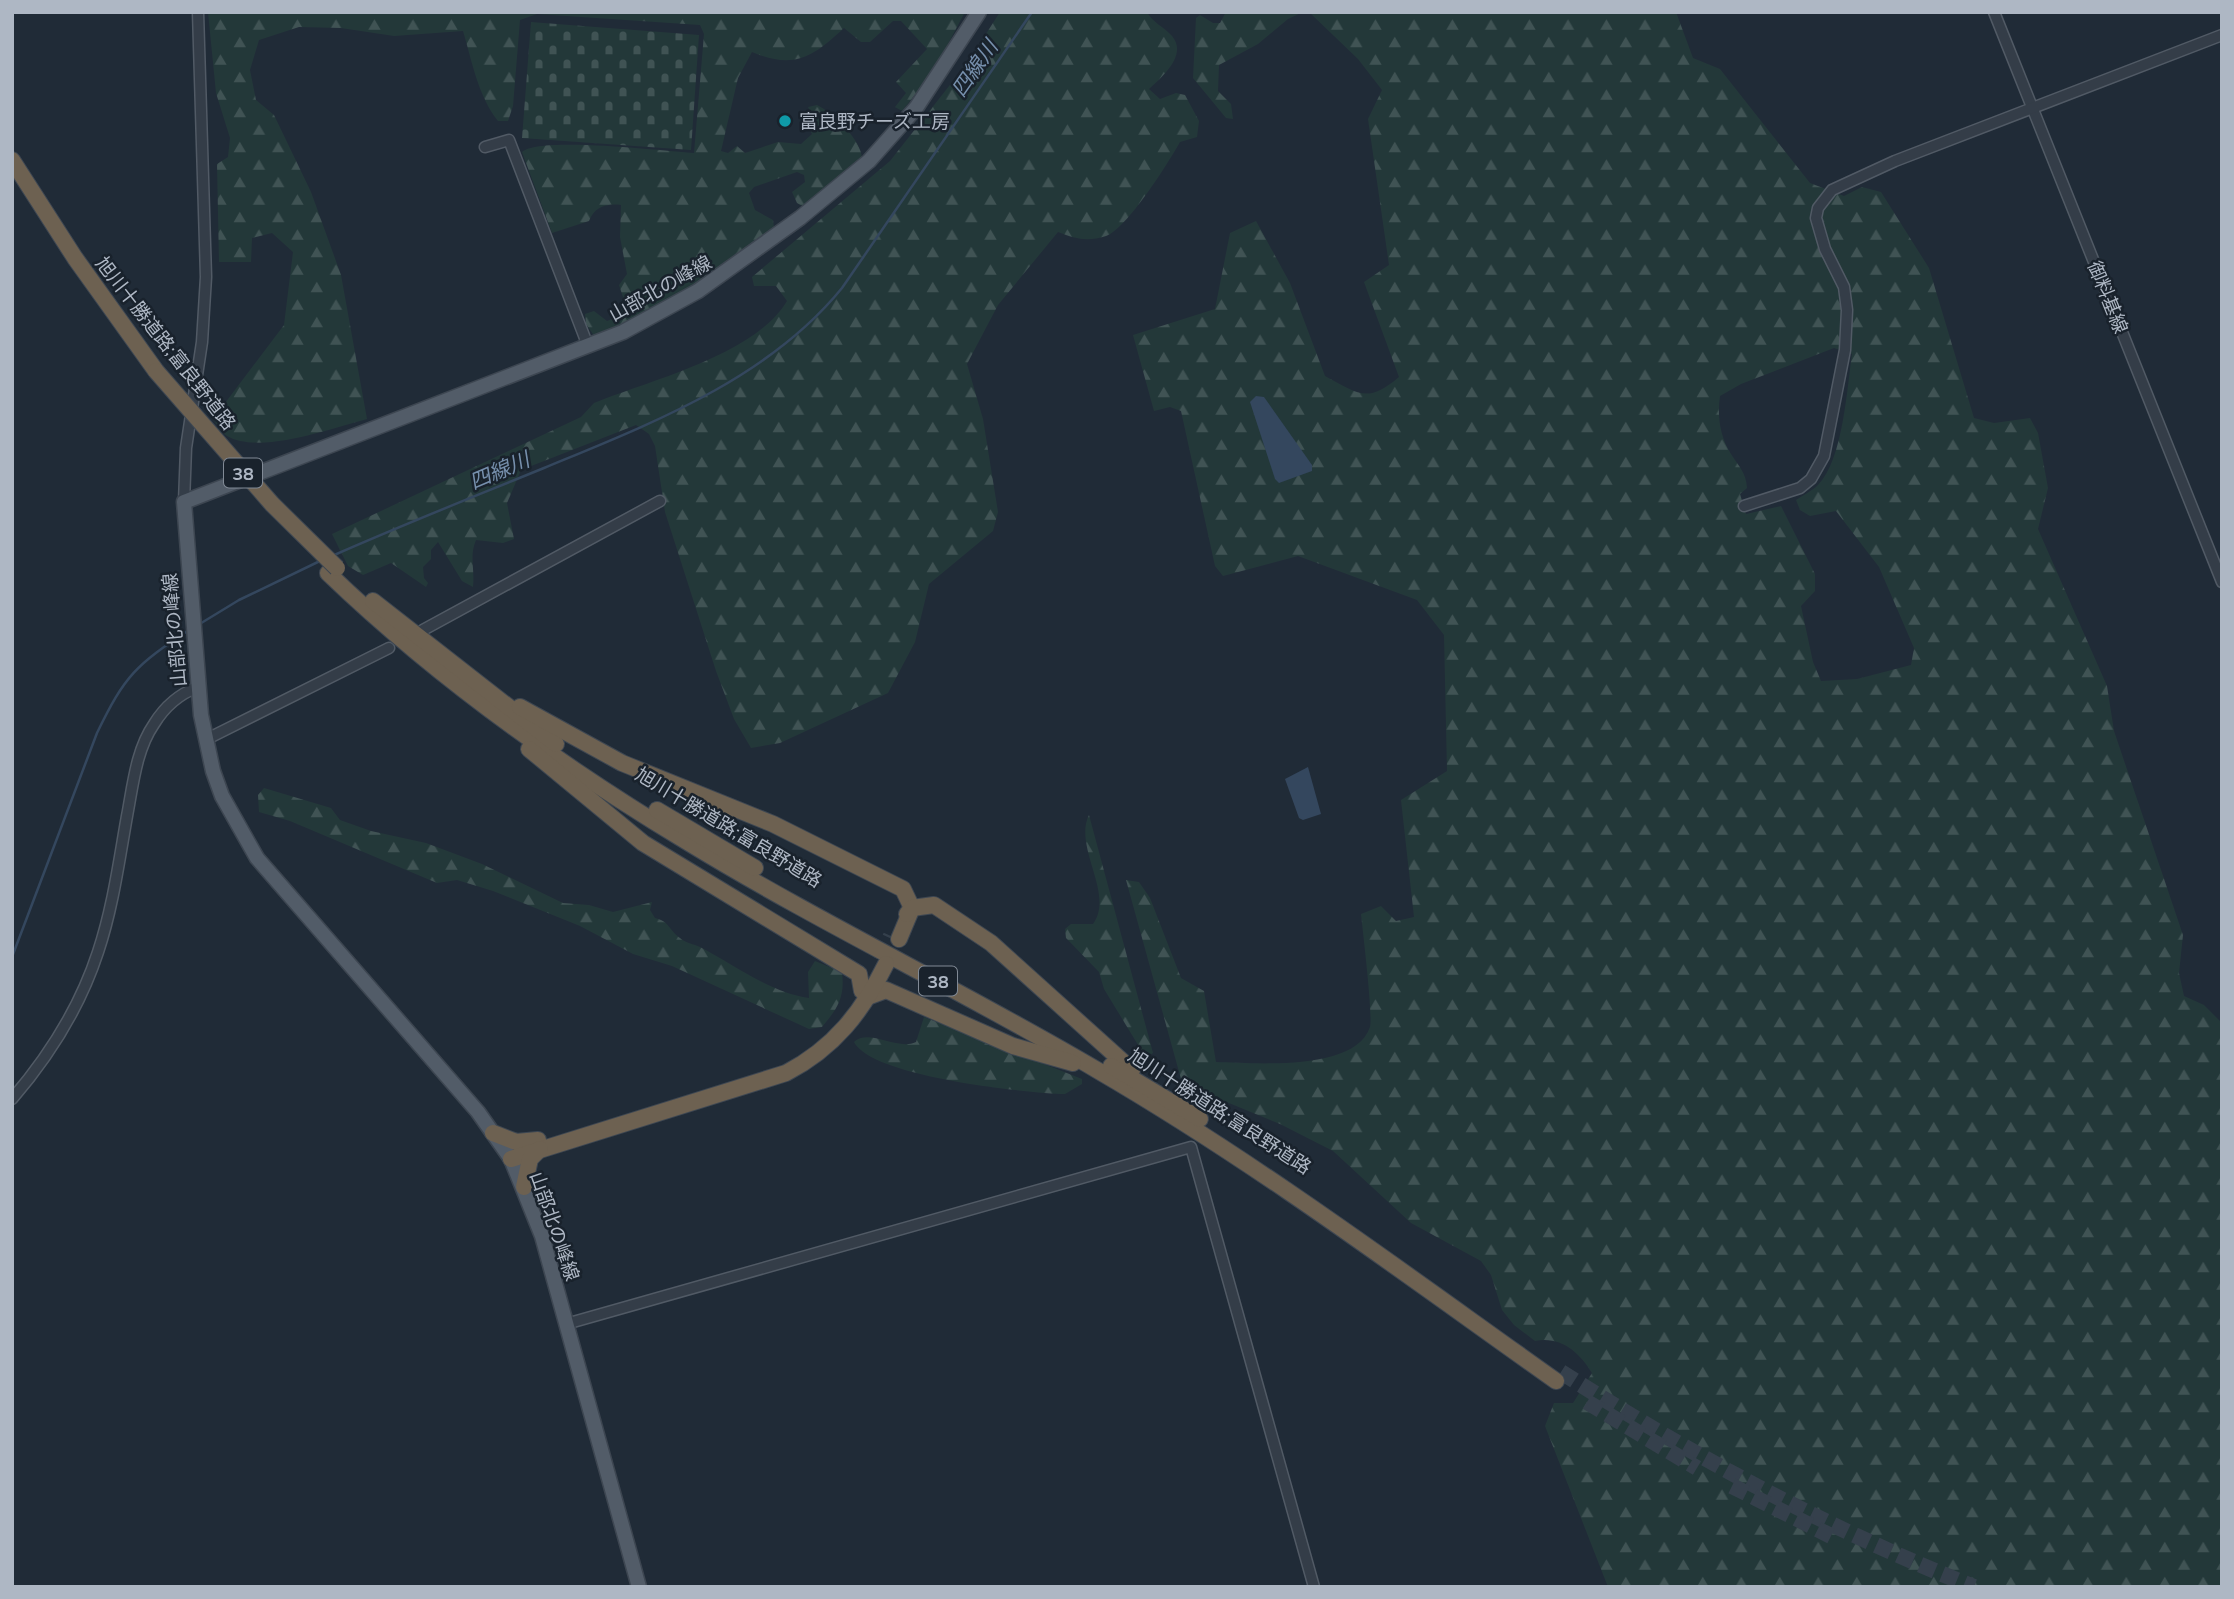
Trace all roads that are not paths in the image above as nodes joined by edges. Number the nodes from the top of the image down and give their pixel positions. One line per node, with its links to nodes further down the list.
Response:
1 (198, 12): 12 (street)
2 (979, 12): 9 (main road, 山部北の峰線)
3 (1993, 12): 5 (street, 御料基線)
4 (2222, 35): 5 (street)
5 (2033, 110): 13 (street); 14 (street, 御料基線)
6 (485, 147): 9 (street)
7 (12, 160): 10 (highway, 旭川十勝道路;富良野道路 / 38)
8 (12, 180): 10 (highway, 旭川十勝道路;富良野道路 / 38)
9 (588, 346): 12 (main road, 山部北の峰線)
10 (153, 375): 17 (highway, 旭川十勝道路;富良野道路 / 38)
11 (660, 501): 15 (street)
12 (184, 502): 18 (main road, 山部北の峰線)
13 (1745, 506)
14 (2222, 582)
15 (423, 630)
16 (389, 648): 19 (street)
17 (468, 685): 20 (highway, 38); 23 (highway); 24 (highway, 旭川十勝道路;富良野道路 / 38); 25 (highway, 旭川十勝道路;富良野道路 / 38)
18 (198, 687): 19 (main road, 山部北の峰線); 26 (street)
19 (205, 740): 27 (main road, 山部北の峰線)
20 (912, 908): 21 (highway); 25 (highway, 38)
21 (895, 937)
22 (883, 962): 23 (highway)
23 (866, 993): 24 (highway); 28 (highway)
24 (1099, 1071): 25 (highway, 旭川十勝道路;富良野道路 / 38)
25 (1154, 1090)
26 (12, 1099)
27 (493, 1133): 28 (highway); 29 (main road, 山部北の峰線)
28 (539, 1145): 29 (highway); 30 (highway)
29 (509, 1155): 30 (main road, 山部北の峰線)
30 (524, 1187): 31 (main road, 山部北の峰線)
31 (566, 1324): 32 (main road, 山部北の峰線); 33 (street)
32 (639, 1587)
33 (1314, 1587)

